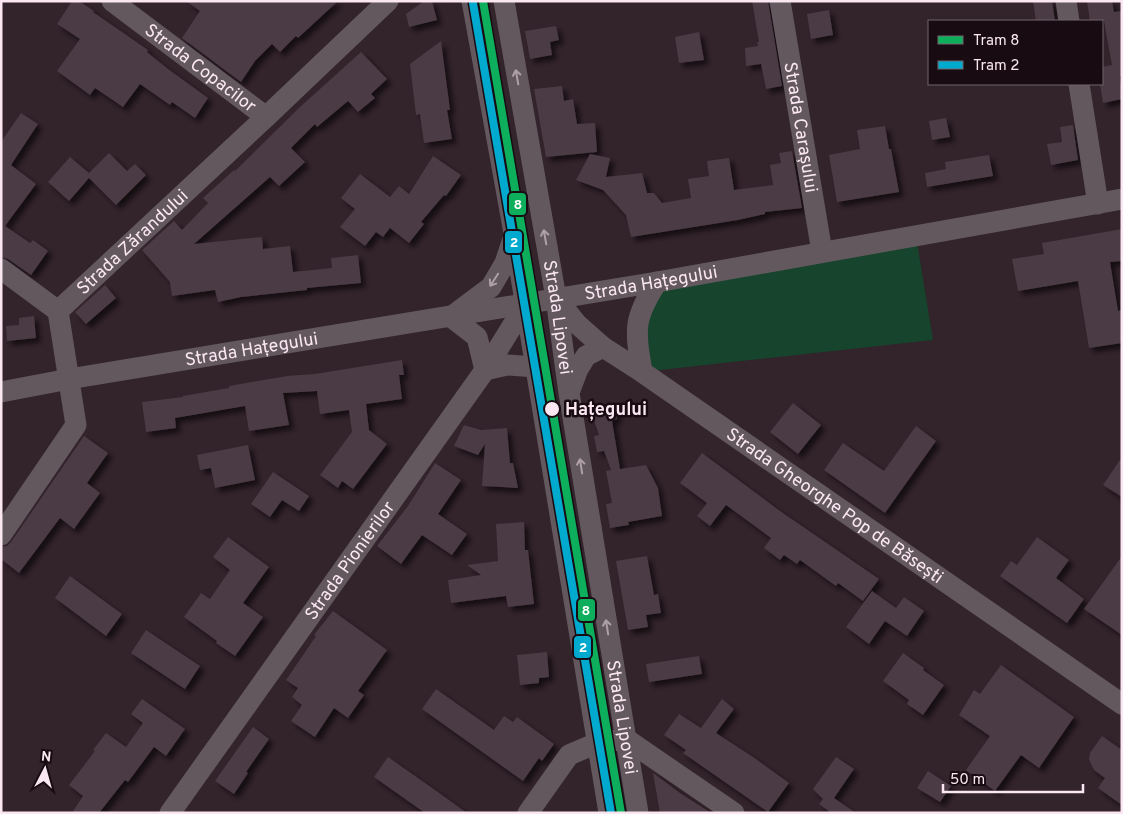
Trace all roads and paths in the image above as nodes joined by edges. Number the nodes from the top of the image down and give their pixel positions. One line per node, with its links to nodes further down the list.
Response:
1 (112, 1): 9 (street, Strada Copacilor)
2 (388, 1): 9 (street, Strada Zărandului)
3 (472, 1): 12 (street, Strada Lipovei)
4 (504, 1): 16 (street, Strada Lipovei, one-way to 4)
5 (780, 1): 13 (street, Strada Carașului)
6 (1066, 1): 7 (street)
7 (1069, 20)
8 (1079, 85): 11 (street)
9 (266, 117): 18 (street, Strada Zărandului)
10 (1122, 199): 11 (street, Strada Hațegului)
11 (1098, 204): 13 (street, Strada Hațegului)
12 (514, 236): 17 (street, Strada Lipovei); 19 (street, one-way to 19)
13 (822, 252): 15 (street, Strada Hațegului)
14 (1, 269): 18 (street)
15 (657, 282): 16 (street, Strada Hațegului); 23 (street)
16 (556, 298): 17 (street, Strada Hațegului); 20 (street, Strada Gheorghe Pop de Băsești); 26 (street, Strada Lipovei)
17 (526, 304): 19 (street, Strada Hațegului); 21 (street, Strada Lipovei); 22 (street, Strada Pionierilor)
18 (58, 311): 24 (street)
19 (451, 317): 22 (street); 24 (street, Strada Hațegului)
20 (603, 347): 23 (street, Strada Gheorghe Pop de Băsești); 26 (street)
21 (536, 367): 22 (street); 30 (street, Strada Lipovei)
22 (485, 370): 31 (street, Strada Pionierilor)
23 (642, 372): 28 (street, Strada Gheorghe Pop de Băsești)
24 (69, 379): 25 (street, Strada Hațegului); 27 (street)
25 (1, 392)
26 (569, 393): 29 (street, Strada Lipovei, one-way to 26)
27 (1, 535)
28 (1122, 704)
29 (626, 739): 30 (street); 34 (street, Strada Lipovei); 35 (street)
30 (597, 743): 32 (street); 33 (street, Strada Lipovei)
31 (170, 813)
32 (528, 813)
33 (609, 813)
34 (638, 813)
35 (734, 813)

